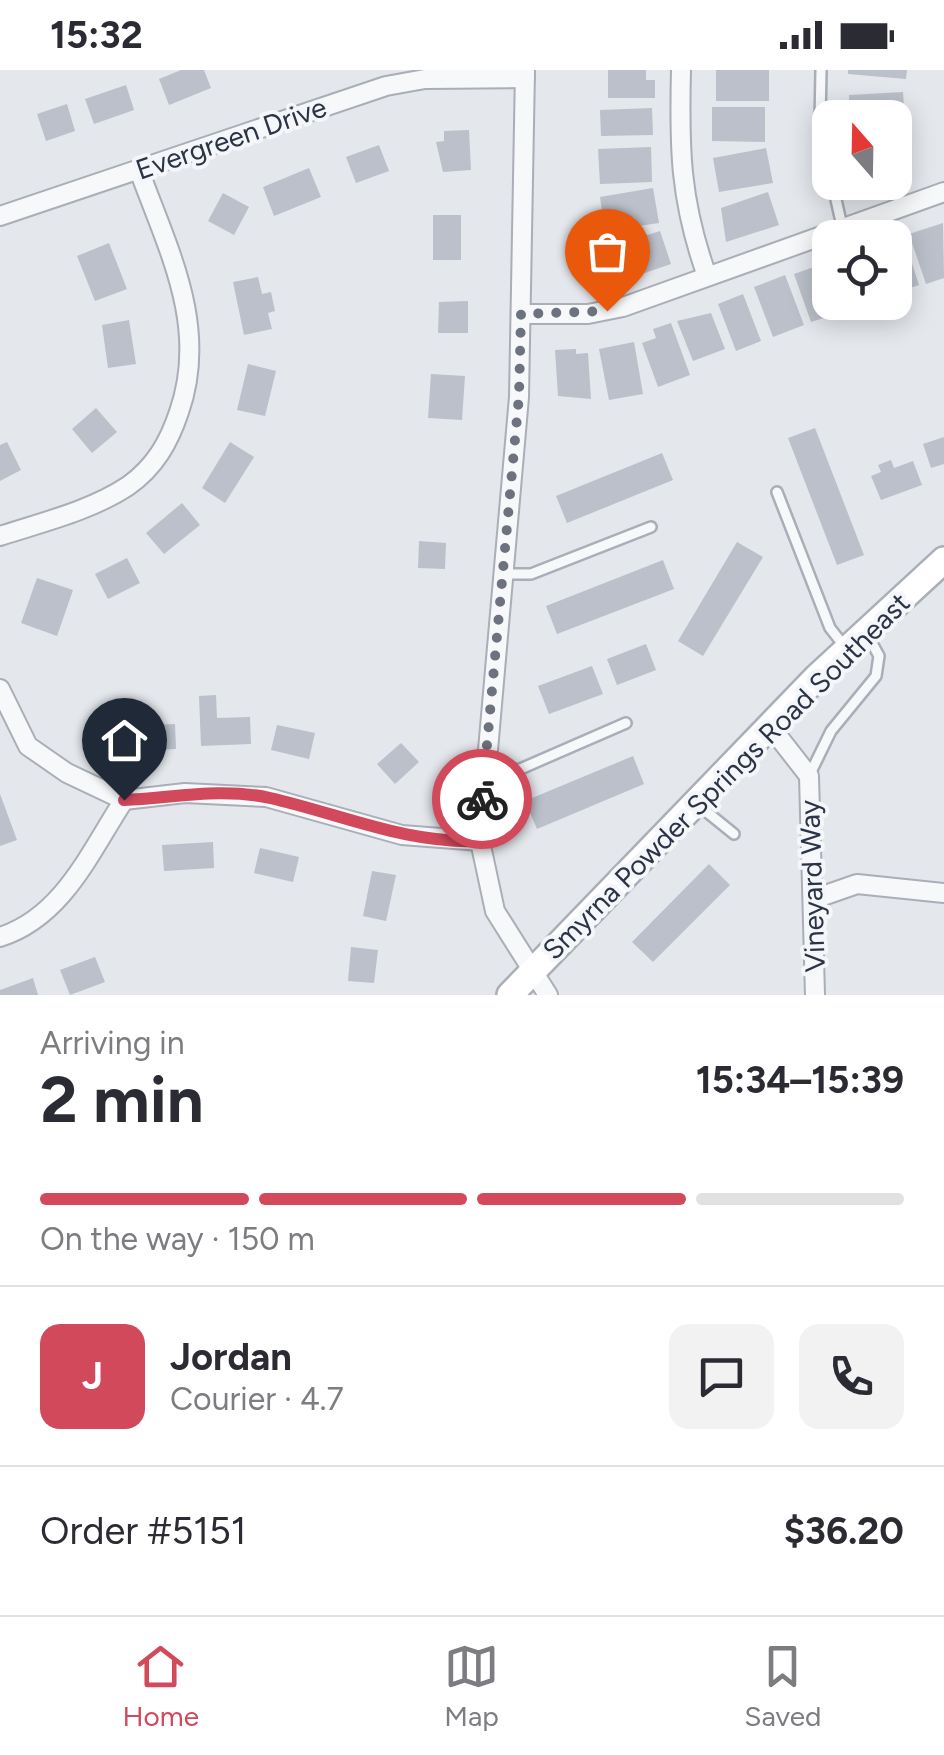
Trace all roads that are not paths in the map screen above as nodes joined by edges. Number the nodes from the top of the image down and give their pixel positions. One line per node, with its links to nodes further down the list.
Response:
1 (681, 70): 10 (street)
2 (821, 70): 4 (lane)
3 (525, 74): 5 (street, Evergreen Drive); 11 (street)
4 (820, 100)
5 (138, 170): 7 (street, Evergreen Drive); 14 (street)
6 (944, 192): 8 (street)
7 (0, 216)
8 (860, 220)
9 (812, 237): 10 (street)
10 (707, 276): 11 (street)
11 (521, 314): 16 (street)
12 (777, 492): 17 (lane)
13 (651, 527): 16 (lane)
14 (0, 536)
15 (944, 560): 17 (street, Smyrna Powder Springs Road Southeast)
16 (502, 574): 21 (street)
17 (856, 641): 20 (street, Smyrna Powder Springs Road Southeast); 22 (lane)
18 (0, 689): 23 (street)
19 (626, 722): 21 (lane)
20 (770, 726): 22 (street); 24 (street, Smyrna Powder Springs Road Southeast)
21 (484, 760): 26 (street)
22 (809, 776): 28 (street, Vineyard Way)
23 (124, 800): 26 (street); 29 (street)
24 (696, 803): 25 (lane); 30 (street, Smyrna Powder Springs Road Southeast)
25 (734, 834)
26 (480, 841): 30 (street)
27 (944, 893): 28 (street)
28 (814, 899): 33 (street, Vineyard Way)
29 (0, 936)
30 (534, 970): 31 (street, Smyrna Powder Springs Road Southeast); 32 (street)
31 (510, 995)
32 (548, 995)
33 (816, 995)

